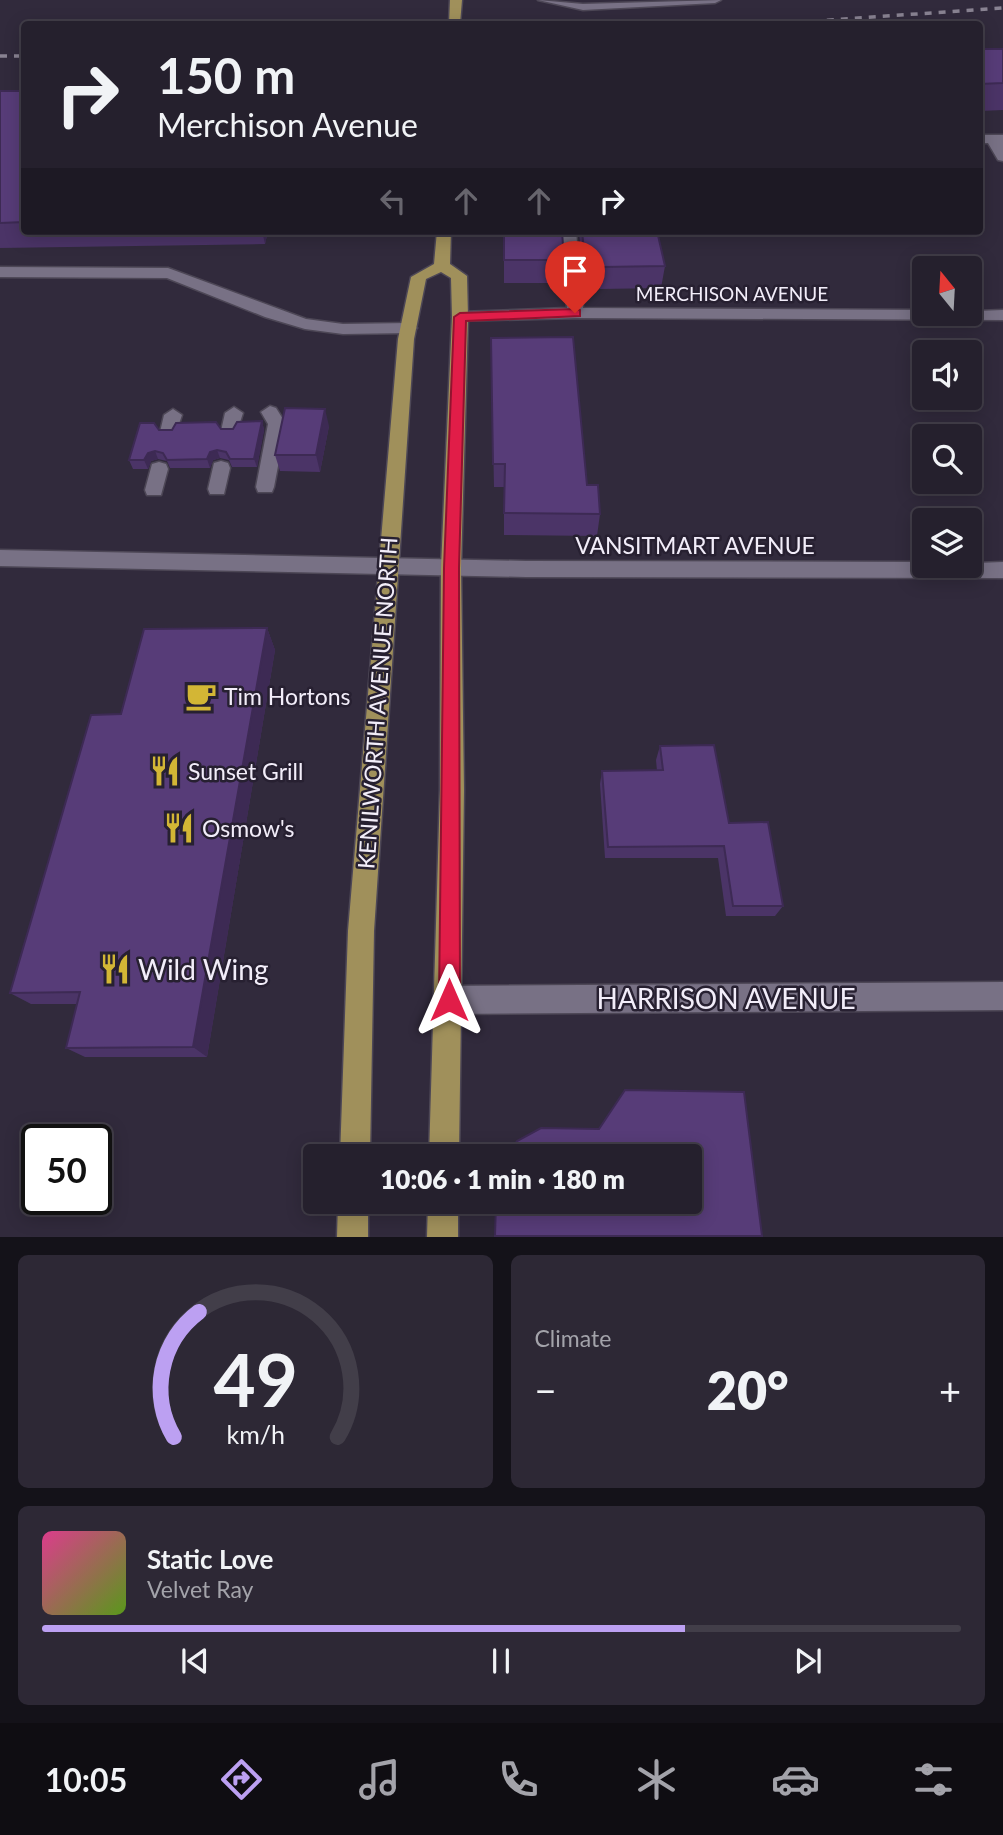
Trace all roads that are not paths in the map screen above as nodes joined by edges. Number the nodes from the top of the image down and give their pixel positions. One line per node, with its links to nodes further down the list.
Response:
1 (456, 0): 4 (main road)
2 (544, 0): 3 (street)
3 (715, 0)
4 (455, 21)
5 (992, 139): 6 (street)
6 (1003, 157)
7 (444, 235): 9 (main road)
8 (569, 235): 11 (street)
9 (442, 266): 13 (main road); 14 (main road, KENILWORTH AVENUE NORTH)
10 (0, 272): 14 (street)
11 (575, 313): 12 (street, MERCHISON AVENUE); 13 (street, MERCHISON AVENUE)
12 (1003, 315)
13 (460, 317): 23 (main road)
14 (408, 328): 22 (main road, KENILWORTH AVENUE NORTH)
15 (270, 412): 18 (street)
16 (221, 468): 19 (street)
17 (159, 469): 20 (street)
18 (265, 487)
19 (217, 489)
20 (154, 490)
21 (0, 558): 22 (street, VANSITMART AVENUE)
22 (387, 566): 23 (street, VANSITMART AVENUE); 27 (main road, KENILWORTH AVENUE NORTH)
23 (452, 568): 24 (street, VANSITMART AVENUE); 26 (main road)
24 (1003, 570)
25 (1003, 996): 26 (street, HARRISON AVENUE)
26 (449, 1000): 28 (main road)
27 (355, 1144)
28 (444, 1144)
29 (353, 1214): 31 (main road)
30 (443, 1214): 32 (main road)
31 (352, 1237)
32 (442, 1237)

